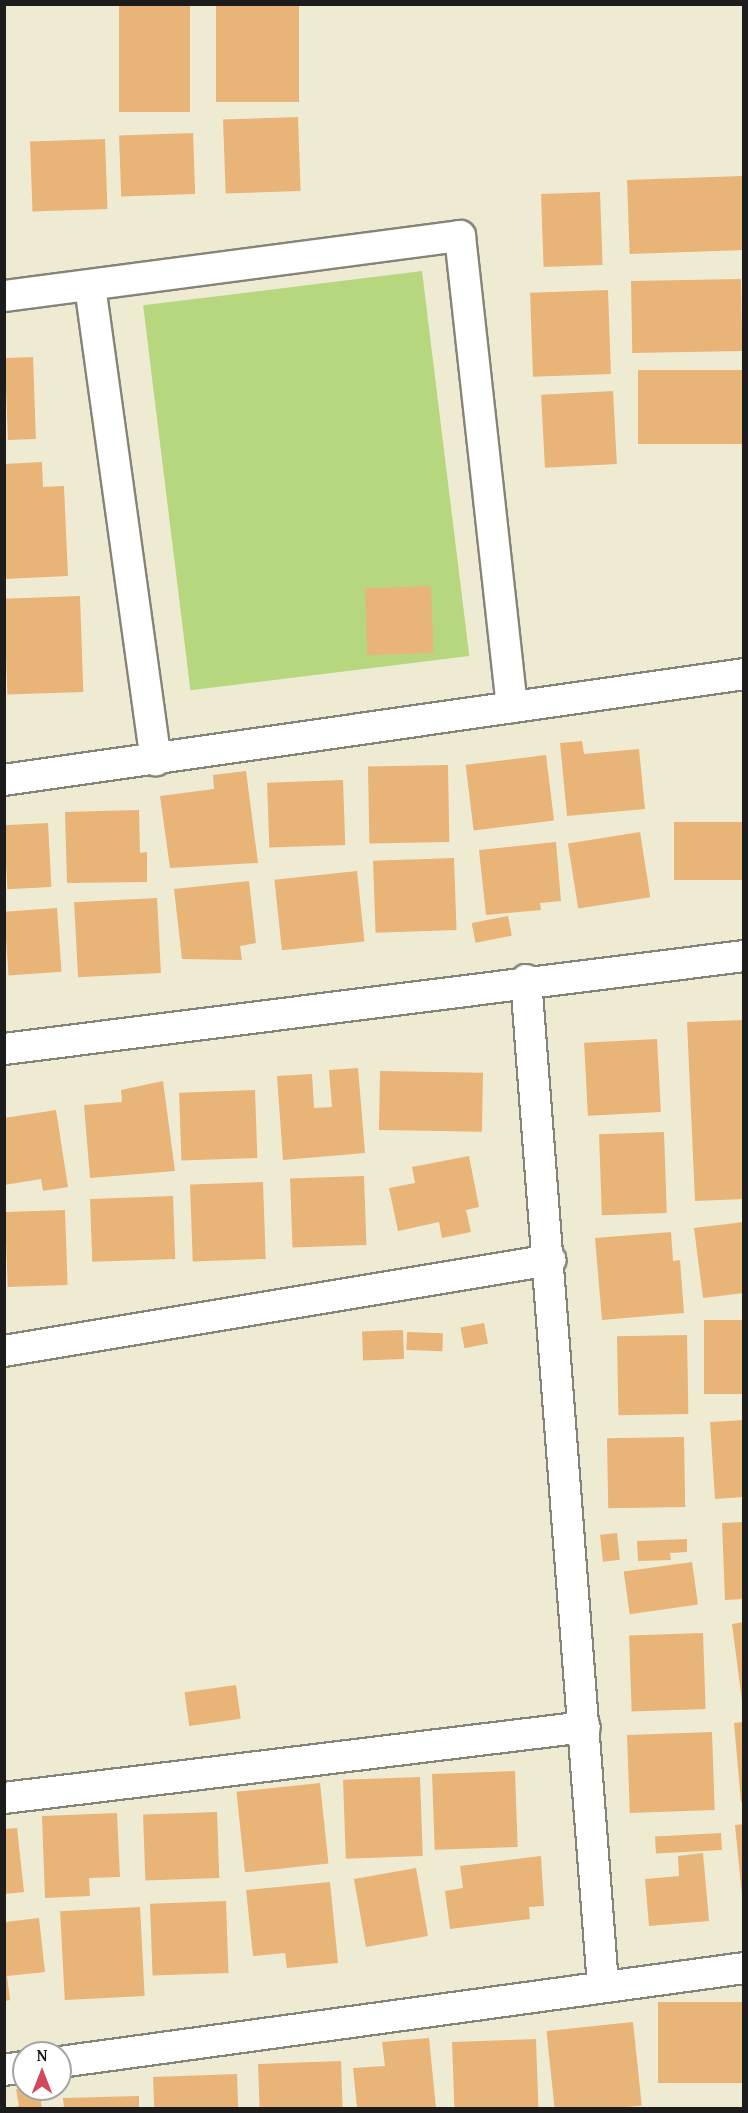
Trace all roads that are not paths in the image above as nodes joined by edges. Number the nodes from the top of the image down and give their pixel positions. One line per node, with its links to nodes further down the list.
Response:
1 (90, 286): 2 (street); 4 (street); 5 (street)
2 (4, 296)
3 (744, 674): 4 (street)
4 (512, 707): 5 (street)
5 (156, 760): 6 (street)
6 (4, 780)
7 (744, 956): 8 (street)
8 (526, 980): 9 (street); 10 (street)
9 (4, 1049)
10 (550, 1260): 11 (street); 12 (street)
11 (4, 1351)
12 (585, 1727): 13 (street); 15 (street)
13 (4, 1798)
14 (744, 1968): 15 (street)
15 (603, 1984): 16 (street)
16 (72, 2060)

